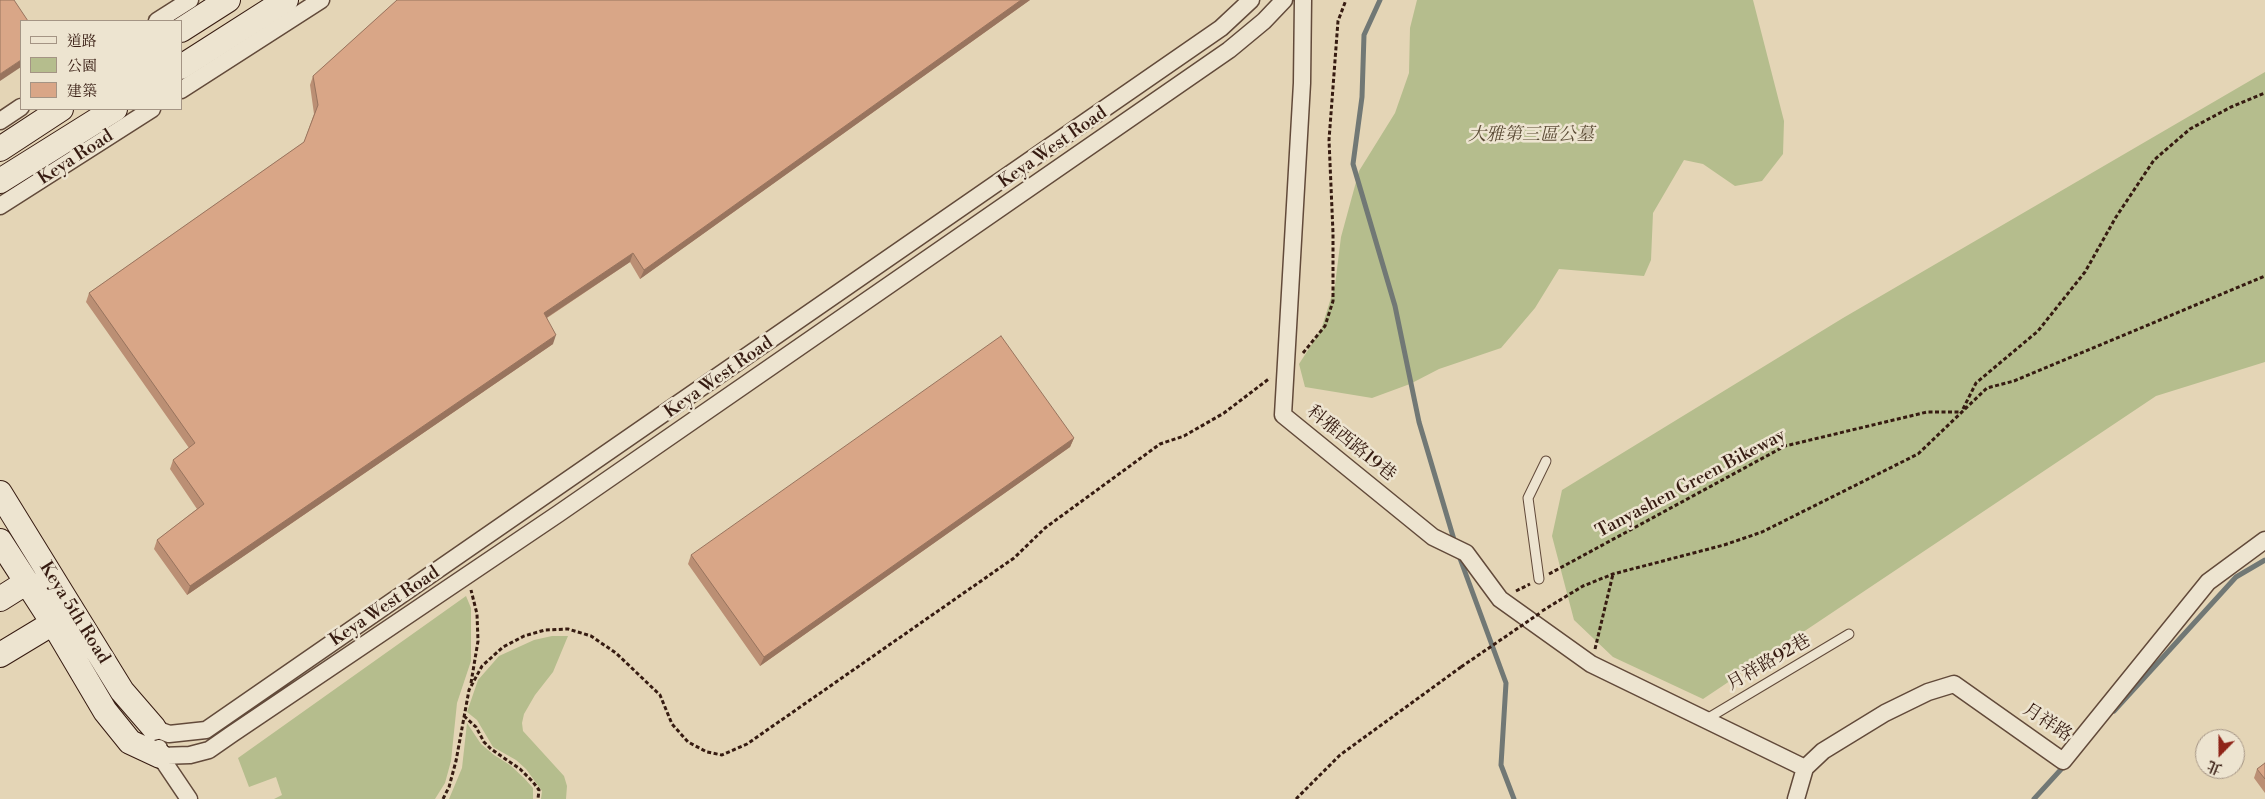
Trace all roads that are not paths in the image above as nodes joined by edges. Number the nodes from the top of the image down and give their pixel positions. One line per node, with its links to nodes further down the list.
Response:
1 (190, 0): 8 (street)
2 (228, 0): 9 (street)
3 (286, 0): 10 (street)
4 (321, 0): 11 (street)
5 (1251, 0): 31 (street, Keya West Road)
6 (1284, 0): 32 (street, Keya West Road)
7 (1303, 0): 30 (street, 科雅西路19巷)
8 (159, 20)
9 (182, 29)
10 (182, 65)
11 (182, 89)
12 (20, 108): 16 (street)
13 (59, 110): 17 (street)
14 (112, 110): 18 (street, Keya Road)
15 (150, 110): 19 (street, Keya Road)
16 (0, 121)
17 (0, 149)
18 (0, 181)
19 (0, 206)
20 (1546, 461): 24 (lane)
21 (0, 493): 31 (street, Keya 5th Road)
22 (2265, 540): 33 (street, 月祥路)
23 (0, 541): 25 (street, Keya 5th Road)
24 (1539, 579)
25 (27, 582): 26 (street); 27 (street, Keya 5th Road)
26 (0, 599)
27 (52, 623): 29 (street); 32 (street, Keya 5th Road)
28 (1850, 634): 30 (lane, 月祥路92巷)
29 (0, 655)
30 (1705, 720): 33 (street)
31 (154, 728): 32 (street)
32 (160, 756): 34 (street)
33 (1805, 768): 35 (street)
34 (190, 799)
35 (1796, 799)

